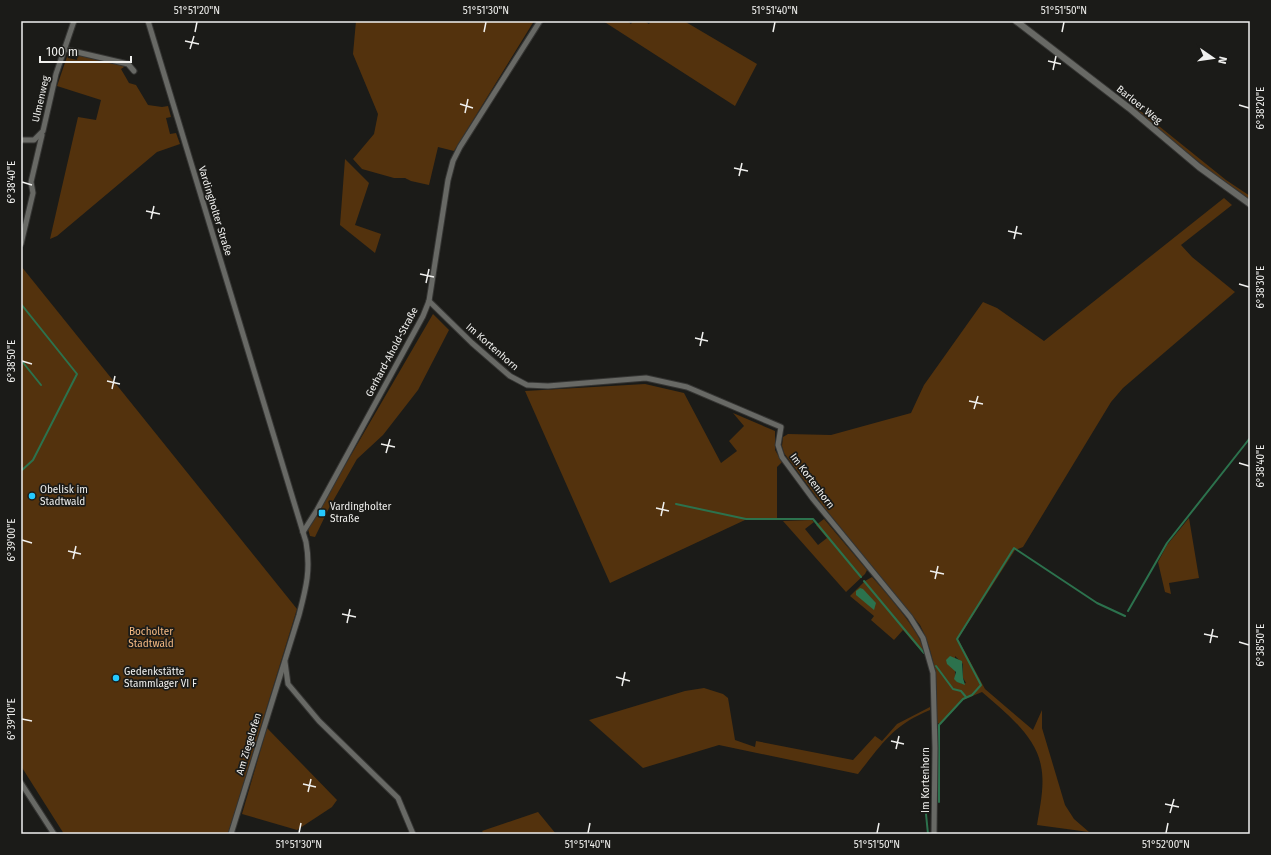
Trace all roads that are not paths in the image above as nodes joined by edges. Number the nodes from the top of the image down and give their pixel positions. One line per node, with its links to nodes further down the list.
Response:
1 (74, 21): 5 (street, Ulmenweg)
2 (148, 21): 12 (street, Vardingholter Straße)
3 (540, 21): 11 (street, Gerhard-Ahold-Straße)
4 (1016, 21): 9 (street, Barloer Weg)
5 (64, 48): 6 (street); 7 (street, Ulmenweg)
6 (134, 71)
7 (43, 130): 8 (street, Ulmenweg); 10 (street, Ulmenweg)
8 (21, 140)
9 (1250, 204)
10 (21, 244)
11 (428, 301): 12 (street, Gerhard-Ahold-Straße); 20 (street, Im Kortenhorn)
12 (303, 532): 13 (street, Vardingholter Straße)
13 (284, 660): 14 (street, Am Ziegelofen); 15 (street, Vardingholter Straße)
14 (277, 683): 15 (street); 18 (street, Am Ziegelofen)
15 (288, 684): 19 (street, Vardingholter Straße)
16 (21, 783): 17 (street)
17 (54, 834)
18 (231, 834)
19 (413, 834)
20 (934, 834)

